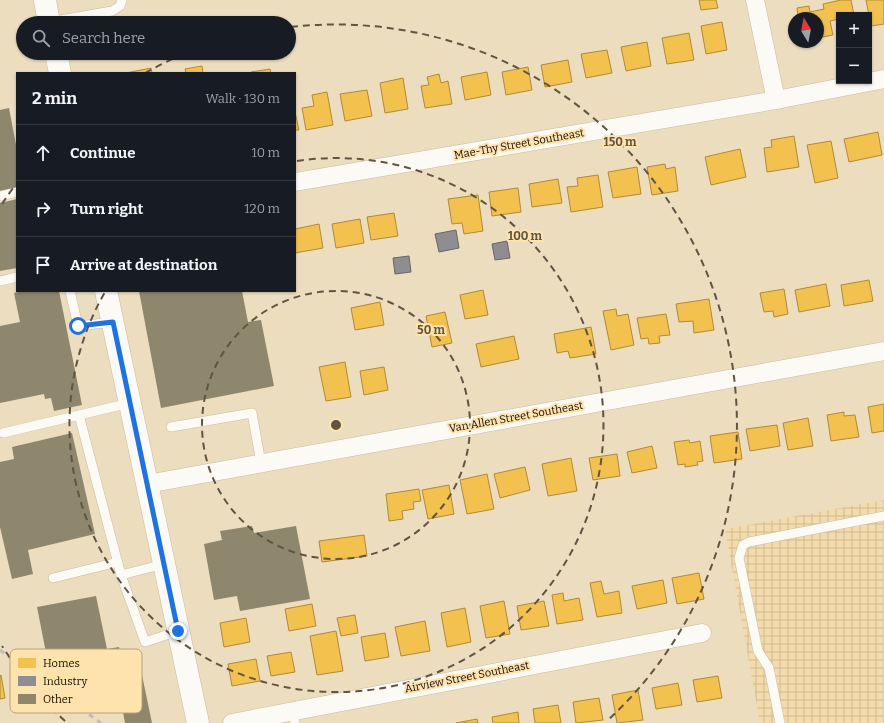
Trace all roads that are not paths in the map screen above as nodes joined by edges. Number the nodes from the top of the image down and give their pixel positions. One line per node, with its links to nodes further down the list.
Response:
1 (45, 0): 4 (street)
2 (122, 0): 5 (lane)
3 (755, 0): 9 (street)
4 (48, 16)
5 (86, 16)
6 (57, 60): 7 (street)
7 (60, 72)
8 (884, 79): 9 (street, Mae-Thy Street Southeast)
9 (776, 100): 10 (street, Mae-Thy Street Southeast)
10 (296, 182)
11 (16, 192): 12 (lane)
12 (0, 196)
13 (16, 277): 14 (lane)
14 (0, 281)
15 (70, 292): 17 (lane)
16 (106, 292): 17 (street)
17 (113, 322): 19 (street)
18 (884, 351): 23 (street, Van Allen Street Southeast)
19 (130, 403): 20 (lane); 24 (street)
20 (79, 415): 22 (lane); 26 (lane)
21 (171, 427): 23 (lane)
22 (3, 433)
23 (261, 463): 24 (street, Van Allen Street Southeast)
24 (147, 484): 27 (street)
25 (884, 516): 35 (lane)
26 (118, 562): 28 (lane); 29 (lane)
27 (164, 564): 28 (lane); 30 (street)
28 (121, 575): 30 (lane)
29 (53, 578)
30 (178, 631): 33 (street)
31 (702, 633): 32 (street, Airview Street Southeast)
32 (294, 717): 34 (street, Airview Street Southeast)
33 (198, 723)
34 (232, 723)
35 (780, 723)

